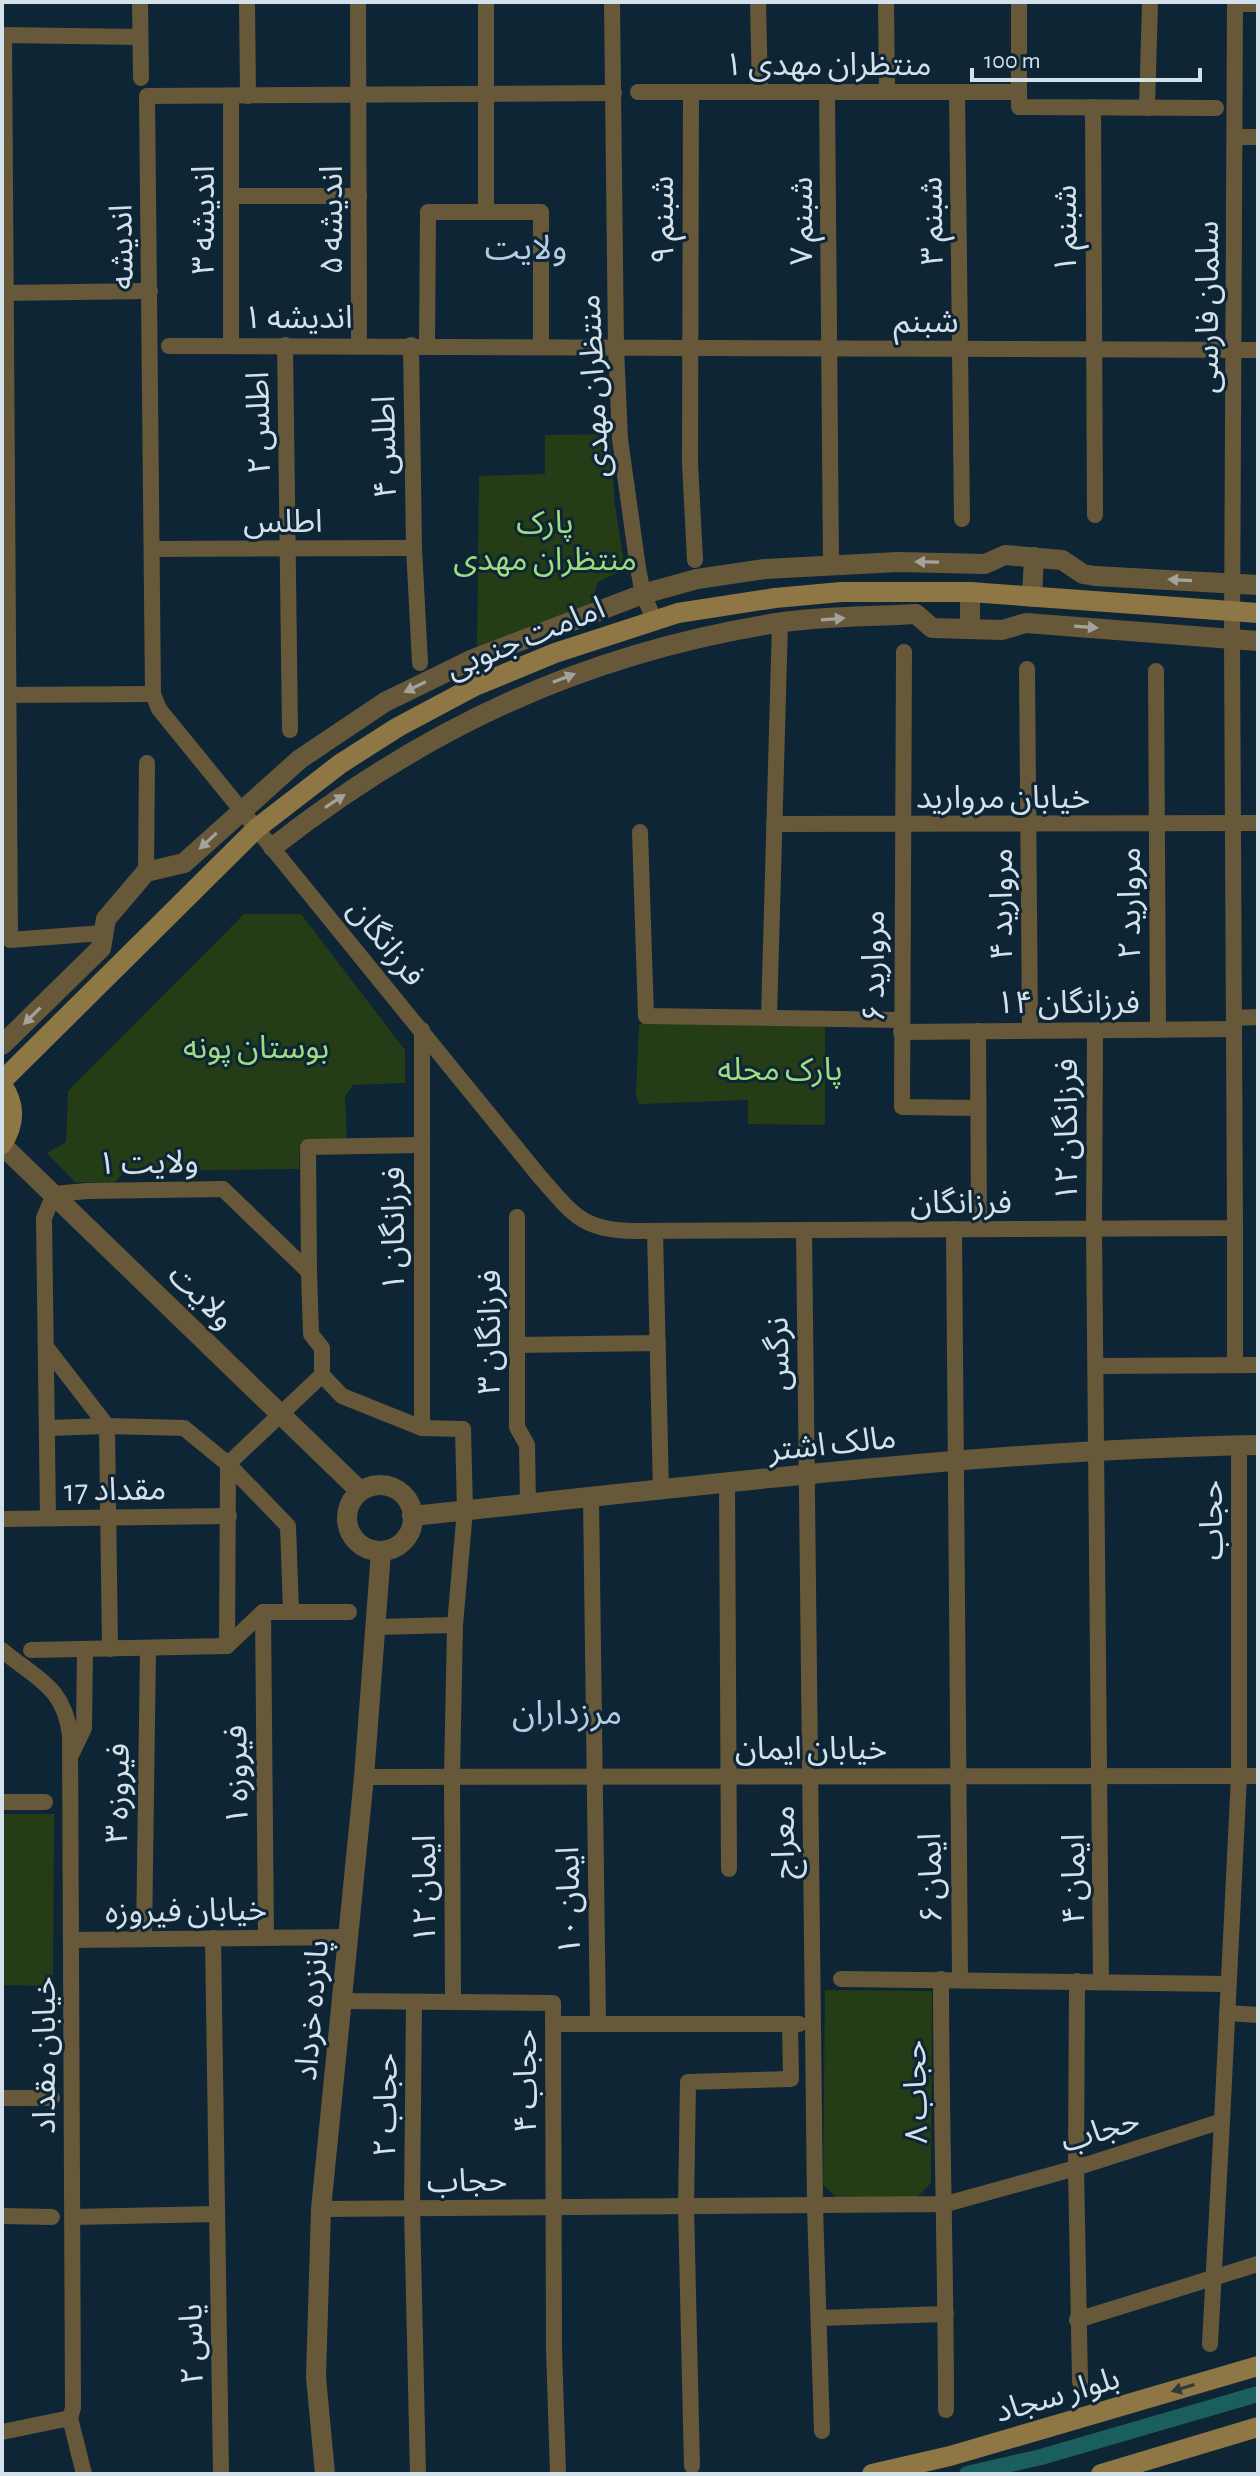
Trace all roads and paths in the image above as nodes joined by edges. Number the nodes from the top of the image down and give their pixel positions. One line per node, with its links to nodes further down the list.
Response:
1 (140, 2): 12 (street)
2 (247, 2): 23 (street, اندیشه ۳)
3 (358, 2): 22 (street, اندیشه ۵)
4 (486, 2): 21 (street)
5 (612, 2): 20 (street, منتظران مهدی)
6 (758, 2): 16 (street)
7 (886, 2): 18 (street)
8 (1019, 2): 24 (street)
9 (1150, 2): 26 (street)
10 (1235, 3): 11 (street); 29 (street, سلمان فارسی)
11 (1258, 4)
12 (139, 37): 13 (street); 28 (street)
13 (141, 78)
14 (638, 92): 15 (street, منتظران مهدی ۱)
15 (691, 92): 16 (street, منتظران مهدی ۱); 43 (street, شبنم ۹)
16 (760, 92): 17 (street, منتظران مهدی ۱)
17 (827, 92): 18 (street, منتظران مهدی ۱); 44 (street, شبنم ۷)
18 (887, 92): 19 (street, منتظران مهدی ۱)
19 (957, 92): 24 (street, منتظران مهدی ۱); 45 (street, شبنم ۳)
20 (614, 93): 21 (street, اندیشه); 42 (street, منتظران مهدی)
21 (487, 94): 22 (street, اندیشه); 33 (street)
22 (360, 95): 23 (street, اندیشه); 32 (street, اندیشه ۵)
23 (239, 96): 31 (street, اندیشه ۳); 34 (street, اندیشه)
24 (1019, 99): 25 (street, منتظران مهدی ۱)
25 (1093, 107): 26 (street, منتظران مهدی ۱); 46 (street, شبنم ۱)
26 (1147, 108): 27 (street, منتظران مهدی ۱)
27 (1216, 108)
28 (4, 126): 35 (street)
29 (1235, 137): 30 (street); 47 (street, سلمان فارسی)
30 (1258, 137)
31 (231, 196): 32 (street); 36 (street, اندیشه ۳)
32 (359, 196): 38 (street, اندیشه ۵)
33 (486, 212): 39 (street, اطلس ۴); 41 (street)
34 (150, 291): 35 (street); 53 (street, اندیشه)
35 (4, 293): 49 (street)
36 (231, 345): 37 (street, اندیشه ۱); 40 (street, اندیشه ۱)
37 (285, 345): 38 (street, اندیشه ۱); 54 (street, اطلس ۲)
38 (359, 345): 39 (street, اندیشه ۱)
39 (419, 345): 41 (street, اندیشه ۱); 52 (street, اطلس ۴)
40 (169, 346)
41 (541, 347): 42 (street, شبنم)
42 (616, 348): 43 (street, شبنم); 61 (street, منتظران مهدی)
43 (689, 348): 44 (street, شبنم); 56 (street, شبنم ۹)
44 (830, 349): 45 (street, شبنم); 57 (street, شبنم ۷)
45 (961, 349): 46 (street, شبنم); 51 (street, شبنم ۳)
46 (1093, 350): 47 (street, شبنم); 50 (street, شبنم ۱)
47 (1235, 350): 48 (street, شبنم); 58 (street, سلمان فارسی)
48 (1258, 350)
49 (5, 462): 77 (street)
50 (1095, 515)
51 (962, 519)
52 (414, 548): 54 (street, اطلس); 73 (street, اطلس ۴)
53 (152, 549): 54 (street, اطلس); 76 (street, اندیشه)
54 (287, 549): 78 (street, اطلس ۲)
55 (1034, 557): 57 (street, one-way to 57); 58 (street, one-way to 55); 62 (street)
56 (695, 560)
57 (831, 565): 61 (street)
58 (1234, 583): 59 (street); 63 (street, سلمان فارسی)
59 (1258, 585)
60 (970, 592): 62 (main road, امامت جنوبی); 64 (main road, امامت جنوبی); 68 (street)
61 (643, 594): 66 (street, منتظران مهدی); 80 (street, one-way to 80)
62 (1032, 597): 63 (main road, امامت جنوبی)
63 (1233, 611): 65 (main road, امامت جنوبی); 69 (street)
64 (678, 613): 66 (main road, امامت جنوبی); 70 (street)
65 (1258, 613)
66 (654, 619): 87 (main road, امامت جنوبی)
67 (780, 623): 68 (street, one-way to 68); 70 (street); 84 (street)
68 (970, 628): 69 (street, one-way to 69)
69 (1232, 639): 71 (street); 82 (street)
70 (680, 641): 89 (street, one-way to 70)
71 (1258, 641)
72 (904, 652): 85 (street, مروارید ۶)
73 (420, 663)
74 (1027, 669): 86 (street, مروارید ۴)
75 (1156, 671): 81 (street, مروارید ۲)
76 (153, 694): 77 (street); 80 (street)
77 (5, 695): 91 (street)
78 (290, 730)
79 (147, 763): 90 (street)
80 (242, 810): 87 (street); 90 (street, one-way to 90)
81 (1157, 823): 82 (street, خیابان مروارید); 86 (street, خیابان مروارید); 98 (street, مروارید ۲)
82 (1232, 823): 83 (street, خیابان مروارید); 94 (street)
83 (1258, 823)
84 (774, 824): 85 (street, خیابان مروارید); 92 (street)
85 (902, 825): 86 (street, خیابان مروارید); 95 (street, مروارید ۶)
86 (1028, 825): 97 (street, مروارید ۴)
87 (257, 828): 89 (street, فرزانگان); 102 (main road, امامت جنوبی)
88 (640, 832): 92 (street, فرزانگان ۱۴)
89 (273, 847): 96 (street, فرزانگان)
90 (146, 872): 91 (street)
91 (103, 933): 101 (street, one-way to 101)
92 (769, 1017): 95 (street, فرزانگان ۱۴)
93 (1258, 1017): 94 (street, فرزانگان ۱۴)
94 (1234, 1023): 98 (street, فرزانگان ۱۴); 108 (street)
95 (901, 1026): 99 (street, فرزانگان ۱۴); 103 (street, مروارید ۶)
96 (422, 1030): 105 (street, فرزانگان ۱); 113 (street, فرزانگان)
97 (1030, 1030): 99 (street, فرزانگان ۱۴); 100 (street, فرزانگان ۱۴)
98 (1158, 1030): 100 (street, فرزانگان ۱۴)
99 (978, 1031): 103 (street)
100 (1095, 1031): 111 (street, فرزانگان ۱۲)
101 (2, 1045)
102 (2, 1083): 104 (main road)
103 (978, 1108): 110 (street)
104 (2, 1144): 106 (street, ولایت)
105 (420, 1145): 114 (street); 125 (street, فرزانگان ۱)
106 (54, 1194): 114 (street, ولایت ۱); 117 (street); 122 (street, ولایت)
107 (517, 1217): 116 (street, فرزانگان ۳)
108 (1235, 1228): 111 (street, فرزانگان); 118 (street)
109 (954, 1229): 110 (street, فرزانگان); 112 (street, فرزانگان); 128 (street, ایمان ۶)
110 (979, 1229): 111 (street, فرزانگان)
111 (1094, 1229): 120 (street, فرزانگان ۱۲)
112 (804, 1230): 113 (street, فرزانگان); 130 (street, نرگس)
113 (655, 1231): 115 (street)
114 (309, 1272): 121 (street)
115 (658, 1343): 116 (street); 133 (street)
116 (517, 1345): 135 (street, فرزانگان ۳)
117 (46, 1347): 123 (street); 124 (street)
118 (1235, 1365): 119 (street); 120 (street)
119 (1258, 1365)
120 (1096, 1366): 127 (street, فرزانگان ۱۲)
121 (322, 1375): 122 (street); 125 (street)
122 (280, 1413): 129 (street); 132 (street, ولایت)
123 (107, 1426): 124 (street); 129 (street); 139 (street)
124 (47, 1428): 140 (street)
125 (422, 1428): 136 (street, ایمان ۱۲)
126 (1248, 1446): 127 (street, مالک اشتر); 161 (street, حجاب)
127 (1097, 1450): 128 (street, مالک اشتر); 160 (street, ایمان ۴)
128 (955, 1461): 130 (street, مالک اشتر); 159 (street, ایمان ۶)
129 (228, 1464): 137 (street); 143 (street)
130 (807, 1476): 131 (street, مالک اشتر); 158 (street, معراج)
131 (727, 1484): 133 (street, مالک اشتر); 157 (street)
132 (360, 1491): 138 (street); 142 (street)
133 (661, 1491): 134 (street, مالک اشتر)
134 (591, 1498): 135 (street, مالک اشتر); 156 (street, ایمان ۱۰)
135 (528, 1504): 136 (street, مالک اشتر)
136 (465, 1510): 138 (street, مالک اشتر); 146 (street, ایمان ۱۲)
137 (229, 1516): 139 (street, مقداد 17); 148 (street)
138 (412, 1516): 142 (street)
139 (109, 1517): 140 (street, مقداد 17); 149 (street)
140 (48, 1518): 141 (street, مقداد 17)
141 (2, 1519)
142 (381, 1552): 147 (street, پانزده خرداد)
143 (291, 1611): 144 (street); 145 (street)
144 (263, 1612): 148 (street); 167 (street, فیروزه ۱)
145 (349, 1612)
146 (455, 1625): 147 (street); 155 (street, ایمان ۱۲)
147 (377, 1627): 163 (street, پانزده خرداد)
148 (227, 1646): 150 (street)
149 (110, 1649): 150 (street); 152 (street)
150 (148, 1649): 170 (street, فیروزه ۳)
151 (31, 1650): 152 (street)
152 (85, 1650): 154 (street)
153 (3, 1652): 154 (street, خیابان مقداد)
154 (71, 1754): 171 (street, خیابان مقداد)
155 (452, 1776): 156 (street, خیابان ایمان); 163 (street, خیابان ایمان); 180 (street, ایمان ۱۲)
156 (593, 1776): 157 (street, خیابان ایمان); 184 (street, ایمان ۱۰)
157 (729, 1776): 158 (street, خیابان ایمان); 166 (street)
158 (811, 1776): 159 (street, خیابان ایمان); 186 (street, معراج)
159 (957, 1776): 160 (street, خیابان ایمان); 174 (street, ایمان ۶)
160 (1101, 1776): 161 (street, خیابان ایمان); 176 (street, ایمان ۴)
161 (1239, 1776): 162 (street, خیابان ایمان); 177 (street, حجاب)
162 (1258, 1776)
163 (364, 1777): 168 (street, پانزده خرداد)
164 (2, 1802): 165 (street)
165 (45, 1802)
166 (729, 1869)
167 (266, 1937): 168 (street, خیابان فیروزه); 169 (street, خیابان فیروزه)
168 (348, 1937): 178 (street, پانزده خرداد)
169 (213, 1938): 170 (street, خیابان فیروزه); 197 (street, یاس ۲)
170 (144, 1939): 171 (street, خیابان فیروزه)
171 (72, 1940): 200 (street, خیابان مقداد)
172 (841, 1979): 173 (street)
173 (941, 1979): 174 (street); 191 (street, حجاب ۸)
174 (960, 1979): 175 (street)
175 (1077, 1981): 176 (street); 190 (street)
176 (1101, 1982): 177 (street)
177 (1228, 1984): 181 (street, حجاب)
178 (343, 2001): 179 (street); 196 (street, پانزده خرداد)
179 (414, 2002): 180 (street); 195 (street, حجاب ۲)
180 (453, 2002): 183 (street, حجاب ۴)
181 (1227, 2013): 182 (street); 189 (street, حجاب)
182 (1258, 2015)
183 (553, 2024): 184 (street); 192 (street, حجاب ۴)
184 (598, 2024): 185 (street)
185 (790, 2024): 186 (street); 193 (street)
186 (813, 2024): 194 (street, معراج)
187 (2, 2098): 188 (street)
188 (52, 2098)
189 (1222, 2121): 190 (street, حجاب); 202 (street)
190 (1076, 2168): 191 (street, حجاب); 205 (street)
191 (946, 2204): 194 (street, حجاب); 203 (street, حجاب ۸)
192 (553, 2206): 193 (street, حجاب); 195 (street, حجاب); 219 (street, حجاب ۴)
193 (686, 2207): 194 (street, حجاب); 214 (street)
194 (815, 2207): 204 (street, معراج)
195 (412, 2208): 196 (street, حجاب); 218 (street, حجاب ۲)
196 (321, 2209): 217 (street, پانزده خرداد)
197 (217, 2214): 200 (street); 216 (street, یاس ۲)
198 (2, 2216): 199 (street)
199 (52, 2217)
200 (73, 2217): 210 (street, خیابان مقداد)
201 (1258, 2264): 202 (street)
202 (1213, 2278): 205 (street); 206 (street)
203 (946, 2314): 204 (street); 209 (street, حجاب ۸)
204 (820, 2318): 212 (street, معراج)
205 (1077, 2320): 208 (street)
206 (1210, 2344)
207 (1258, 2366): 220 (main road, بلوار سجاد, one-way to 220)
208 (1080, 2382)
209 (946, 2410)
210 (70, 2418): 213 (street); 215 (street, خیابان مقداد)
211 (1258, 2427): 221 (main road)
212 (822, 2431)
213 (2, 2432)
214 (692, 2466)
215 (84, 2474)
216 (221, 2474)
217 (325, 2474)
218 (418, 2474)
219 (558, 2474)
220 (872, 2474)
221 (1101, 2474)

